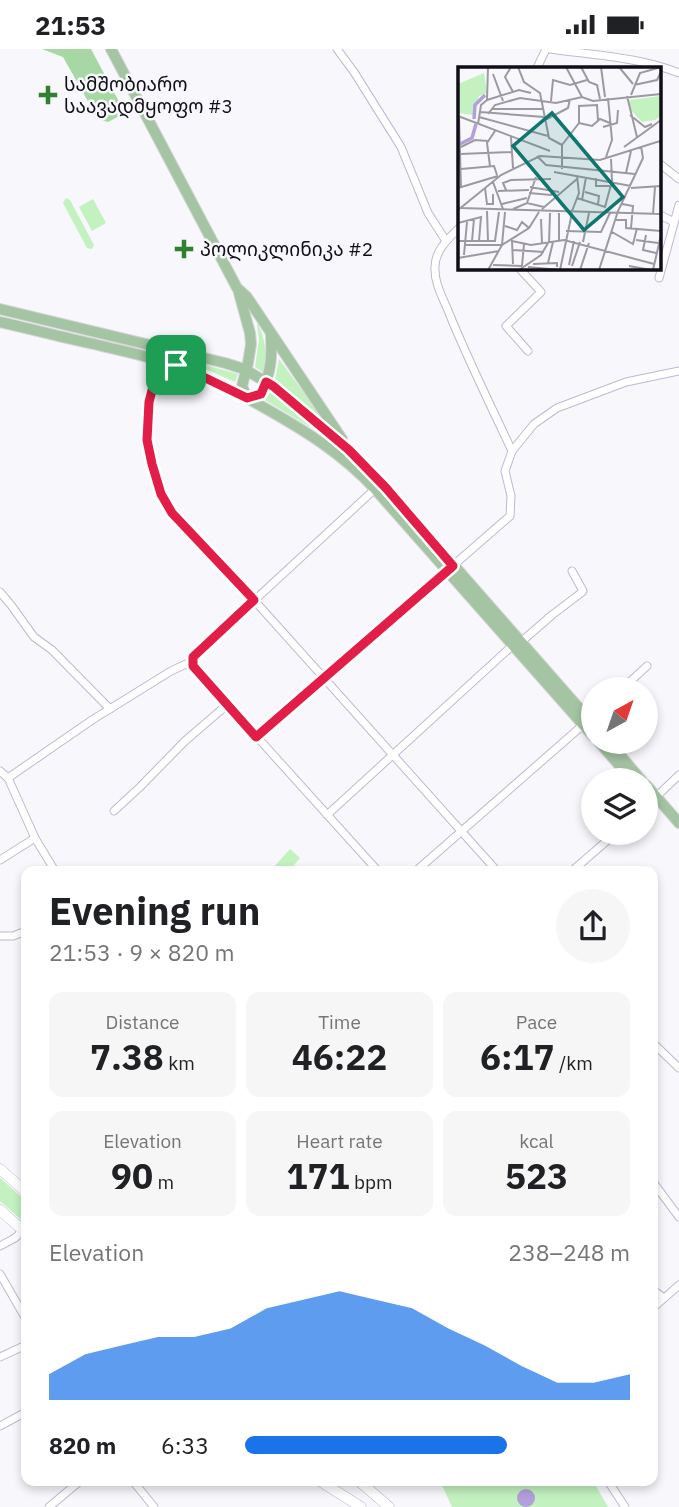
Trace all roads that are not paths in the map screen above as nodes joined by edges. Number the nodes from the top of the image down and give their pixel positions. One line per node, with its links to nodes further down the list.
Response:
1 (111, 49): 17 (main road)
2 (337, 49): 12 (street)
3 (548, 49): 4 (street); 5 (street)
4 (538, 67)
5 (679, 73)
6 (662, 166): 7 (street)
7 (679, 179)
8 (679, 205): 10 (street)
9 (662, 216): 10 (street)
10 (674, 222): 13 (street)
11 (458, 229): 12 (street)
12 (446, 241): 28 (street)
13 (662, 267)
14 (520, 269): 21 (street)
15 (661, 269): 16 (street)
16 (659, 278)
17 (237, 288): 20 (main road); 23 (main road)
18 (0, 309): 23 (main road)
19 (0, 322): 22 (main road)
20 (271, 334): 25 (main road); 27 (main road)
21 (528, 351)
22 (160, 360): 26 (main road); 33 (street)
23 (246, 370): 25 (main road); 26 (main road)
24 (679, 372): 28 (street)
25 (266, 382): 26 (main road); 27 (main road)
26 (247, 398): 29 (main road)
27 (349, 450): 30 (main road)
28 (512, 451): 30 (street)
29 (375, 489): 30 (main road); 33 (street)
30 (450, 568): 34 (main road); 38 (street)
31 (572, 571): 34 (street)
32 (0, 591): 40 (street)
33 (254, 600): 35 (street); 38 (street)
34 (517, 643): 41 (main road); 46 (street)
35 (193, 666): 39 (street); 40 (street)
36 (647, 666): 37 (street)
37 (635, 677)
38 (325, 678): 43 (street); 46 (street)
39 (228, 704): 43 (street); 55 (street)
40 (110, 709): 51 (street)
41 (581, 711)
42 (581, 729): 58 (street)
43 (256, 737): 56 (street)
44 (610, 754): 47 (main road)
45 (619, 754): 48 (main road)
46 (394, 755): 56 (street); 58 (street)
47 (622, 768)
48 (631, 768)
49 (0, 771): 51 (street)
50 (679, 775): 52 (street)
51 (8, 778): 60 (street)
52 (658, 793)
53 (658, 806): 57 (main road)
54 (658, 809): 59 (main road)
55 (114, 811)
56 (327, 815): 64 (street)
57 (679, 823)
58 (462, 832): 65 (street); 66 (street)
59 (679, 832)
60 (35, 838): 62 (street); 63 (street)
61 (602, 845): 67 (street)
62 (0, 860)
63 (52, 866)
64 (373, 866)
65 (422, 866)
66 (493, 866)
67 (578, 866)
68 (21, 934): 69 (street)
69 (0, 936)
70 (658, 1048): 71 (street)
71 (679, 1068)
72 (0, 1169): 73 (main road)
73 (21, 1188)
74 (658, 1189): 76 (street)
75 (0, 1210): 77 (main road)
76 (679, 1217)
77 (21, 1228)
78 (21, 1234): 79 (street)
79 (0, 1246)
80 (0, 1273): 85 (street)
81 (679, 1285): 83 (street)
82 (658, 1294): 83 (street)
83 (664, 1298): 84 (street)
84 (658, 1303)
85 (21, 1310)
86 (21, 1347): 87 (street)
87 (0, 1357)
88 (21, 1415): 89 (street)
89 (0, 1426)
90 (74, 1486): 95 (street)
91 (137, 1486): 96 (street)
92 (328, 1486): 97 (main road)
93 (365, 1486): 98 (main road)
94 (611, 1486): 99 (street)
95 (49, 1507)
96 (154, 1507)
97 (361, 1507)
98 (389, 1507)
99 (625, 1507)

